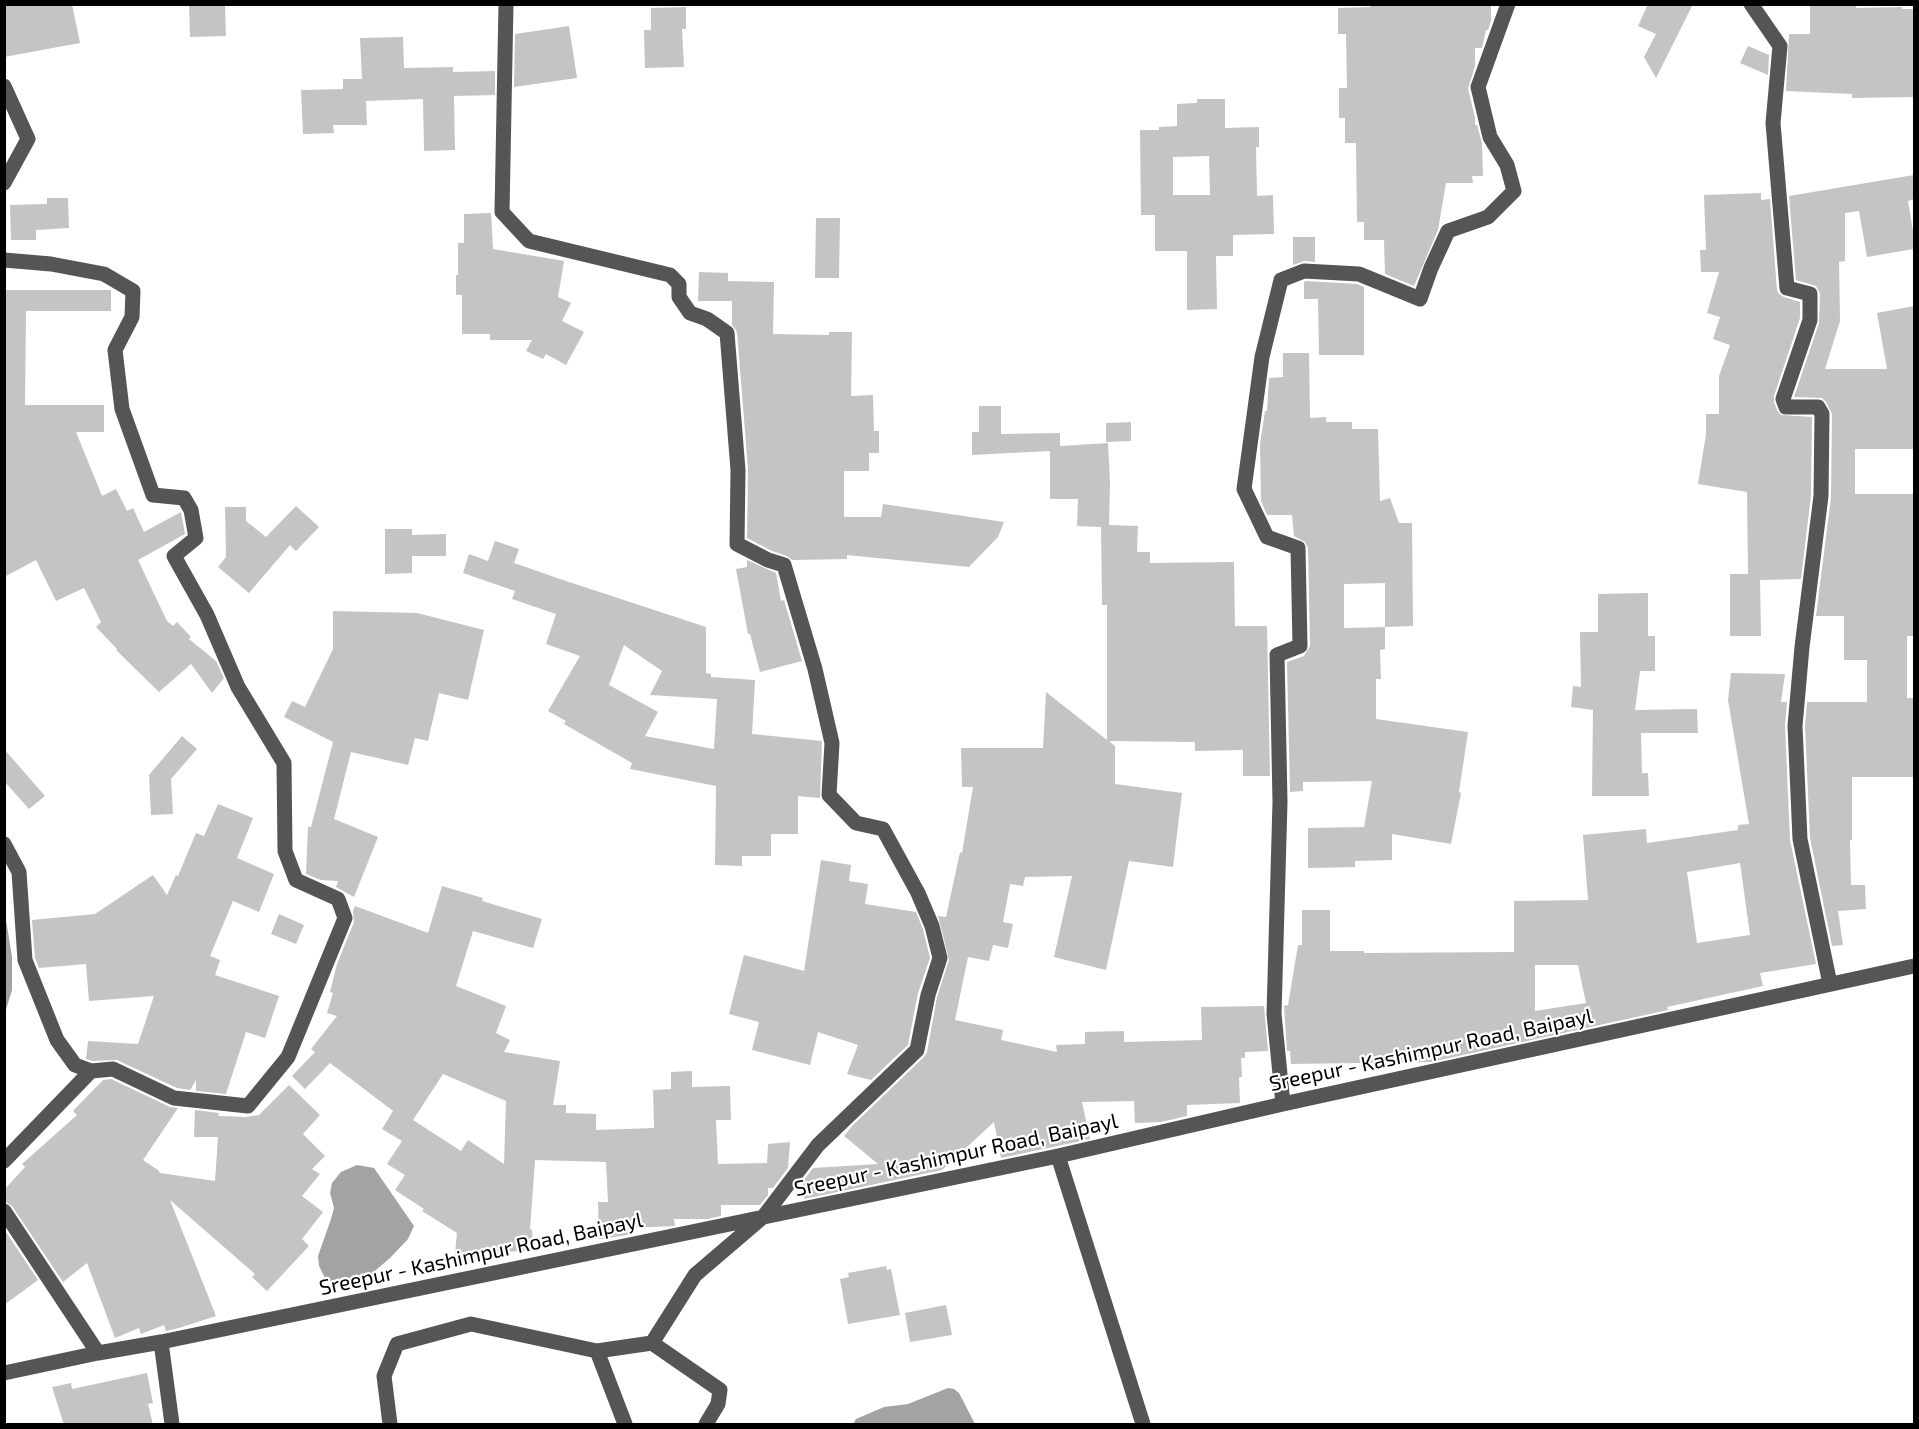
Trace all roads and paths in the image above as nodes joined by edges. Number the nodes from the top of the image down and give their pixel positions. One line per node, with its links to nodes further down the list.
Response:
1 (506, 4): 15 (street)
2 (1508, 4): 11 (street)
3 (1751, 4): 9 (street)
4 (4, 86): 5 (street)
5 (4, 183)
6 (4, 260): 10 (street)
7 (4, 844): 10 (street)
8 (1914, 966): 9 (street, Sreepur - Kashimpur Road, Baipayl)
9 (1830, 984): 11 (street, Sreepur - Kashimpur Road, Baipayl)
10 (91, 1071): 13 (street)
11 (1283, 1104): 12 (street, Sreepur - Kashimpur Road, Baipayl)
12 (1058, 1156): 15 (street, Sreepur - Kashimpur Road, Baipayl); 25 (street)
13 (4, 1161)
14 (4, 1211): 19 (street)
15 (764, 1216): 16 (street, Sreepur - Kashimpur Road, Baipayl); 17 (street)
16 (161, 1341): 19 (street, Sreepur - Kashimpur Road, Baipayl); 21 (street)
17 (652, 1344): 18 (street); 24 (street)
18 (597, 1351): 22 (street); 23 (street)
19 (99, 1353): 20 (street, Sreepur - Kashimpur Road, Baipayl)
20 (4, 1373)
21 (171, 1425)
22 (390, 1425)
23 (625, 1425)
24 (706, 1425)
25 (1143, 1425)

